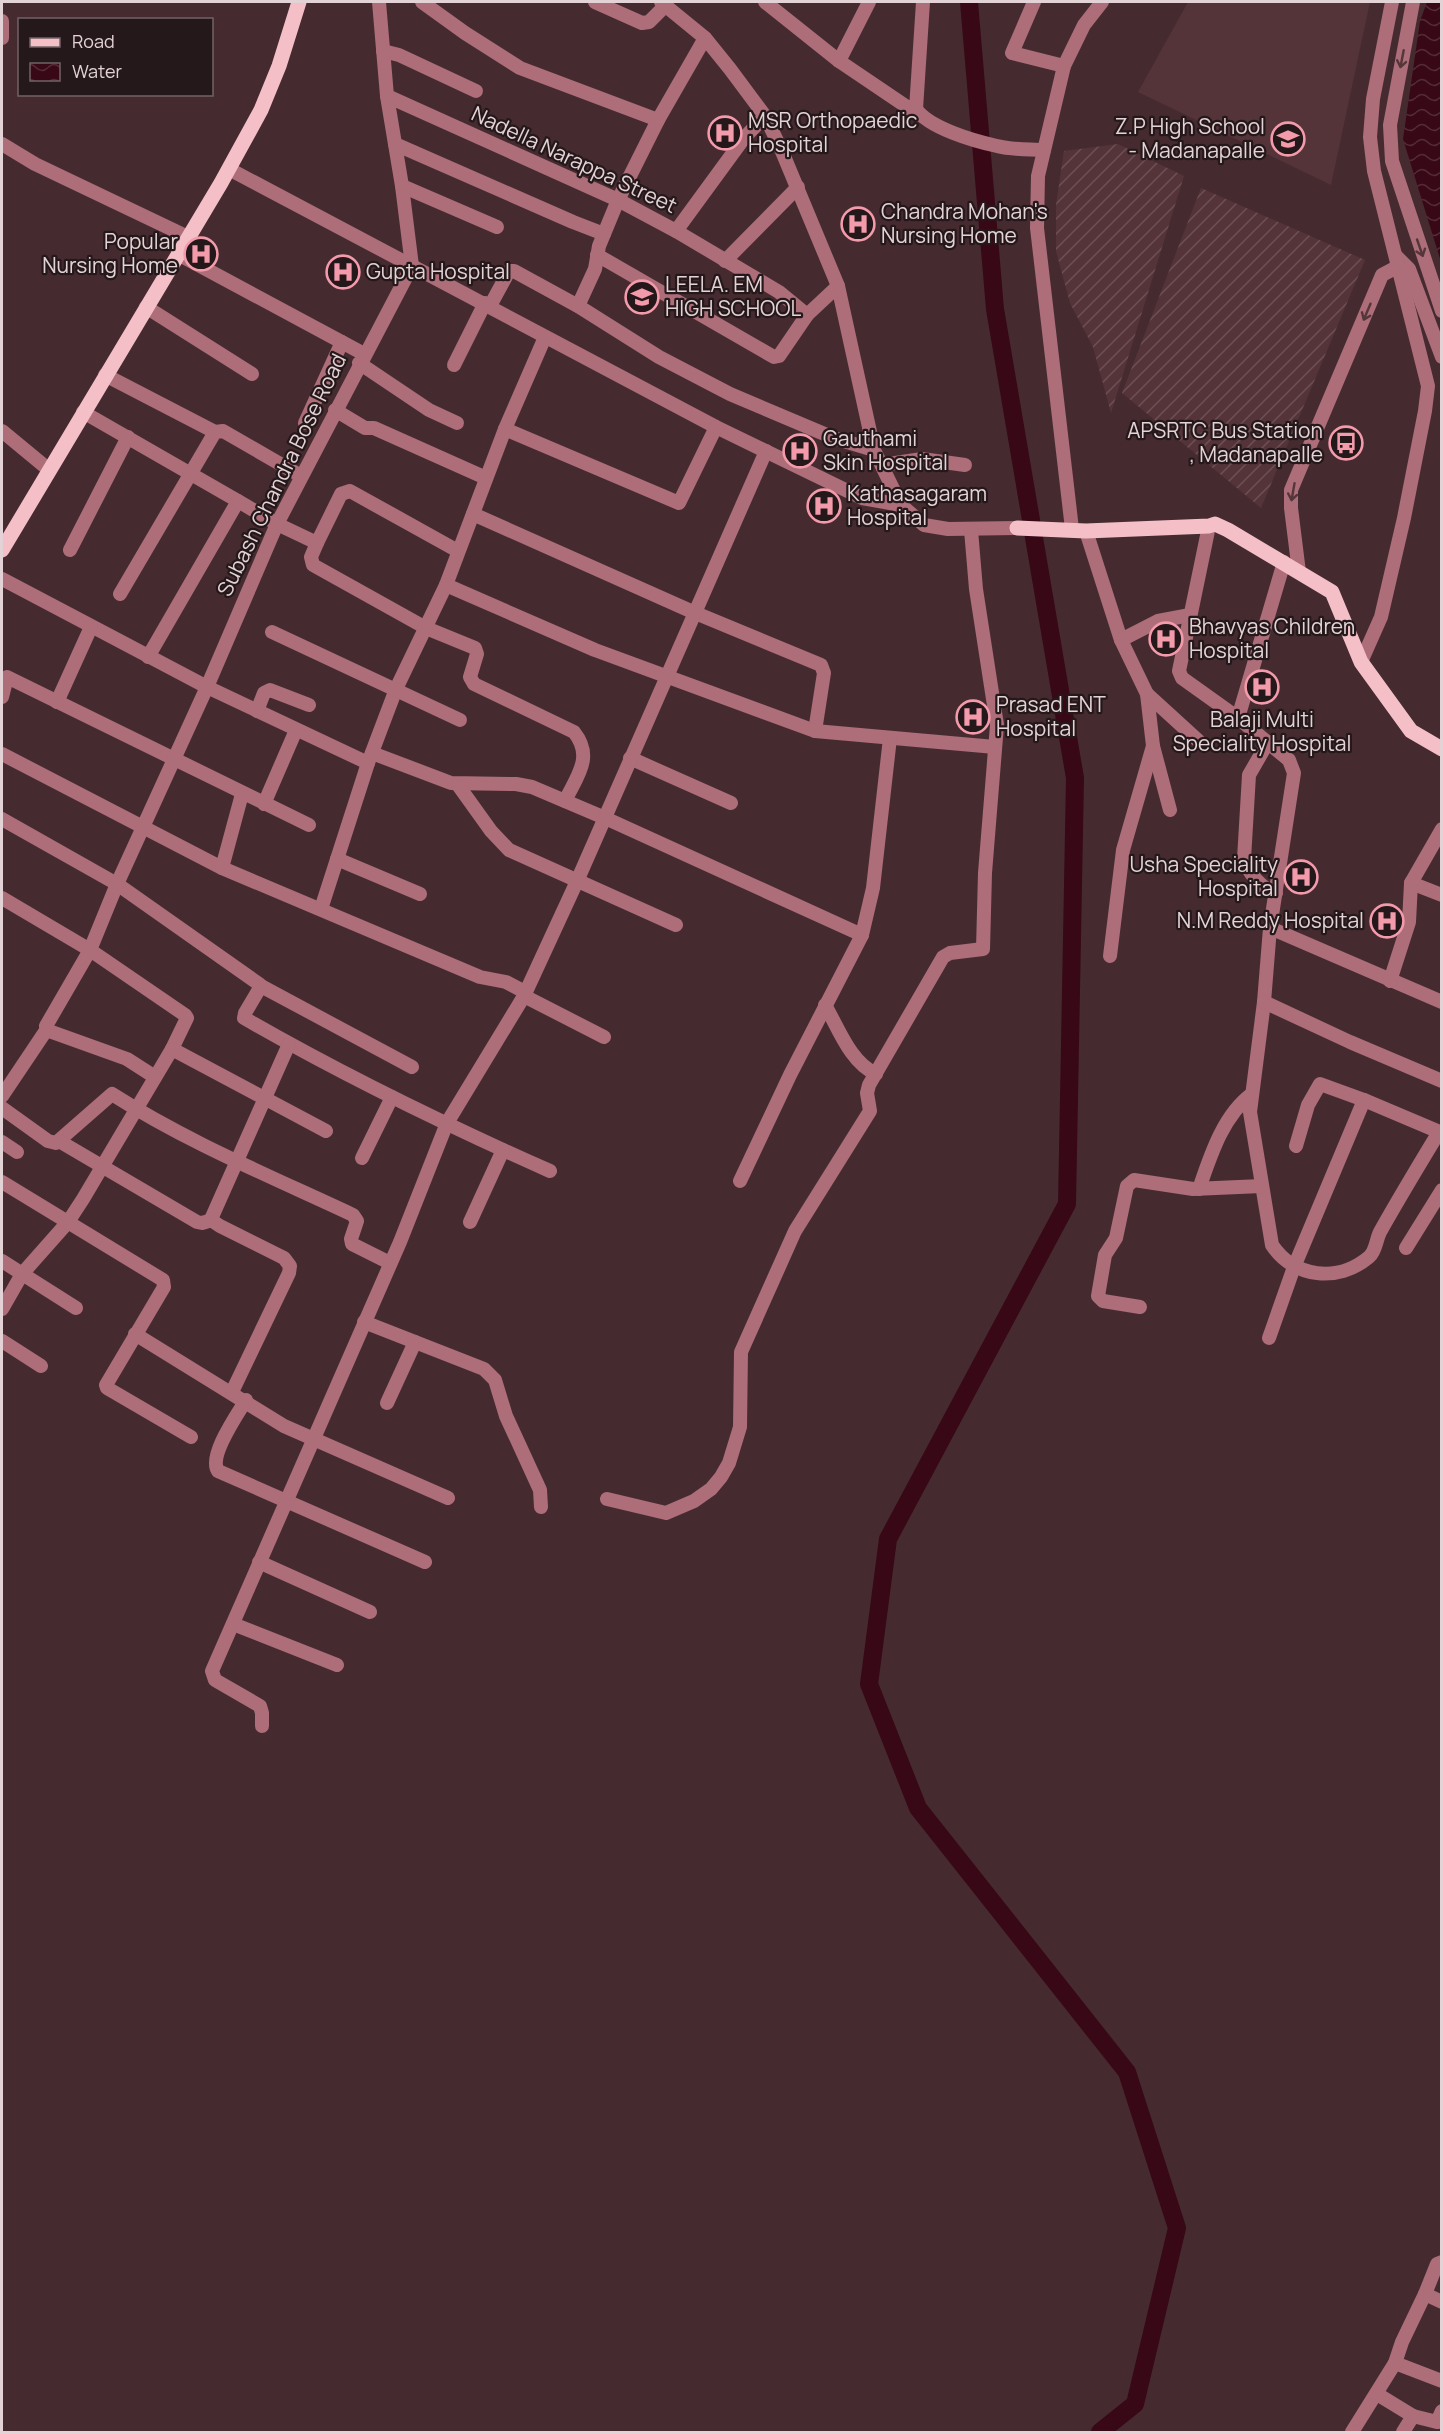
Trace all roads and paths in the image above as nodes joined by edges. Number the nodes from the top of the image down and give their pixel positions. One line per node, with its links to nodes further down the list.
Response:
1 (299, 2): 27 (main road)
2 (379, 2): 16 (street)
3 (422, 2): 23 (street)
4 (595, 2): 12 (street)
5 (765, 2): 17 (street)
6 (869, 2): 17 (street)
7 (923, 2): 21 (street)
8 (1034, 2): 18 (street)
9 (1102, 2): 18 (street)
10 (1392, 2): 38 (street)
11 (1413, 2): 44 (street, one-way to 44)
12 (664, 3): 15 (street)
13 (2, 21): 14 (street)
14 (2, 38)
15 (705, 38): 22 (street); 23 (street)
16 (383, 51): 19 (street); 20 (street)
17 (839, 61): 21 (street)
18 (1064, 66): 26 (street)
19 (476, 90)
20 (387, 96): 25 (street); 30 (street, Nadella Narappa Street)
21 (916, 109): 26 (street)
22 (765, 116): 29 (street); 32 (street, Nadella Narappa Street)
23 (658, 120): 30 (street)
24 (2, 144): 34 (street)
25 (395, 144): 28 (street); 33 (street)
26 (1044, 150): 77 (street)
27 (229, 169): 34 (main road); 39 (street)
28 (402, 186): 31 (street); 39 (street)
29 (798, 187): 37 (street); 40 (street)
30 (618, 200): 32 (street, Nadella Narappa Street); 33 (street)
31 (497, 227)
32 (676, 231): 37 (street)
33 (604, 234): 36 (street)
34 (188, 237): 35 (main road)
35 (178, 254): 43 (main road); 47 (street)
36 (597, 255): 42 (street); 45 (street)
37 (725, 261): 45 (street)
38 (1397, 261): 48 (street); 83 (street, one-way to 83); 94 (street)
39 (411, 266): 41 (street); 49 (street, Subash Chandra Bose Road)
40 (838, 286): 45 (street); 62 (street)
41 (488, 304): 42 (street); 46 (street); 50 (street)
42 (578, 306): 62 (street)
43 (146, 307): 51 (street); 52 (main road)
44 (1442, 311)
45 (807, 315)
46 (545, 337): 57 (street); 58 (street)
47 (342, 342): 49 (street); 55 (street)
48 (1442, 357)
49 (362, 359): 53 (street, Subash Chandra Bose Road); 56 (street)
50 (454, 365)
51 (252, 374)
52 (105, 375): 54 (main road); 60 (street)
53 (335, 410): 68 (street, Subash Chandra Bose Road); 69 (street)
54 (83, 412): 61 (street); 66 (main road)
55 (305, 423)
56 (457, 423)
57 (716, 427): 58 (street); 63 (street)
58 (505, 429): 69 (street)
59 (2, 431): 66 (street)
60 (215, 432): 67 (street); 68 (street)
61 (128, 437): 67 (street); 80 (street)
62 (874, 450): 64 (street)
63 (766, 451): 71 (street); 87 (street)
64 (882, 465): 65 (street); 71 (street)
65 (965, 465)
66 (48, 469): 79 (main road)
67 (188, 474): 70 (street); 86 (street)
68 (301, 476): 73 (street, Subash Chandra Bose Road)
69 (486, 478): 72 (street)
70 (238, 501): 73 (street); 93 (street)
71 (901, 506): 76 (street)
72 (473, 514): 81 (street); 87 (street)
73 (278, 524): 78 (street); 97 (street, Subash Chandra Bose Road)
74 (1209, 526): 77 (main road); 82 (main road); 88 (street)
75 (1017, 528): 76 (street); 77 (main road)
76 (971, 530): 112 (street)
77 (1076, 530): 92 (street)
78 (317, 543): 81 (street); 90 (street)
79 (2, 550)
80 (70, 550)
81 (458, 551): 85 (street)
82 (1284, 562): 83 (main road); 104 (street)
83 (1299, 572): 94 (main road)
84 (2, 579): 89 (street)
85 (446, 585): 90 (street); 96 (street)
86 (120, 594)
87 (693, 612): 96 (street); 107 (street)
88 (1190, 615): 92 (street); 104 (street)
89 (91, 627): 93 (street); 101 (street)
90 (426, 628): 98 (street); 120 (street)
91 (272, 632): 98 (street)
92 (1120, 640): 99 (street)
93 (148, 657): 97 (street)
94 (1361, 662): 113 (main road)
95 (4, 676): 100 (street); 101 (street)
96 (666, 676): 107 (street); 116 (street)
97 (207, 687): 103 (street); 117 (street, Subash Chandra Bose Road)
98 (396, 689): 105 (street); 115 (street)
99 (1147, 694): 110 (street); 111 (street)
100 (2, 698)
101 (57, 702): 117 (street)
102 (309, 705): 103 (street)
103 (257, 711): 106 (street)
104 (1238, 718): 109 (street)
105 (460, 720)
106 (296, 730): 115 (street); 122 (street)
107 (815, 731): 108 (street)
108 (890, 738): 112 (street); 141 (street)
109 (1268, 742): 134 (street); 134 (street)
110 (1154, 746): 123 (street); 143 (street)
111 (1204, 746)
112 (995, 747): 155 (street)
113 (1442, 749)
114 (2, 754): 127 (street)
115 (370, 758): 118 (street); 129 (street)
116 (630, 758): 121 (street); 124 (street)
117 (173, 760): 119 (street); 127 (street, Subash Chandra Bose Road)
118 (458, 784): 120 (street); 131 (street)
119 (242, 794): 122 (street); 130 (street)
120 (565, 801): 124 (street)
121 (731, 803)
122 (264, 804): 126 (street)
123 (1170, 810)
124 (605, 818): 131 (street); 141 (street)
125 (2, 819): 133 (street)
126 (309, 825)
127 (142, 828): 130 (street); 133 (street, Subash Chandra Bose Road)
128 (1442, 829): 132 (street)
129 (337, 859): 135 (street); 138 (street)
130 (222, 868): 138 (street)
131 (578, 879): 139 (street); 146 (street)
132 (1411, 883): 136 (street); 144 (street)
133 (117, 884): 142 (street, Subash Chandra Bose Road); 145 (street)
134 (1276, 893): 140 (street)
135 (420, 894)
136 (1442, 895)
137 (2, 898): 142 (street)
138 (321, 909): 146 (street)
139 (676, 925)
140 (1270, 928): 144 (street); 147 (street)
141 (862, 935): 149 (street)
142 (90, 950): 150 (street, Subash Chandra Bose Road); 153 (street)
143 (1110, 956)
144 (1390, 981): 148 (street)
145 (261, 986): 152 (street); 154 (street)
146 (525, 994): 151 (street); 165 (street)
147 (1264, 1002): 157 (street); 158 (street)
148 (1442, 1002)
149 (825, 1005): 155 (street); 177 (street)
150 (47, 1029): 156 (street); 159 (street, Subash Chandra Bose Road)
151 (604, 1037)
152 (289, 1044): 160 (street); 161 (street)
153 (172, 1049): 156 (street); 161 (street)
154 (412, 1067)
155 (876, 1074): 205 (street)
156 (155, 1077): 164 (street)
157 (1442, 1081)
158 (1252, 1094): 179 (street); 180 (street)
159 (2, 1096)
160 (392, 1097): 165 (street); 173 (street)
161 (263, 1100): 166 (street); 174 (street)
162 (1364, 1100): 167 (street); 170 (street); 188 (street)
163 (2, 1108): 168 (street)
164 (135, 1109): 168 (street); 174 (street); 175 (street)
165 (447, 1123): 171 (street); 187 (street)
166 (326, 1131)
167 (1440, 1133): 188 (street)
168 (59, 1141): 175 (street)
169 (2, 1142): 172 (street)
170 (1296, 1146)
171 (503, 1150): 176 (street); 184 (street)
172 (17, 1152)
173 (363, 1158)
174 (237, 1160): 182 (street); 187 (street)
175 (103, 1165): 182 (street); 183 (street)
176 (550, 1171)
177 (740, 1181)
178 (2, 1182): 183 (street)
179 (1262, 1186): 180 (street); 188 (street)
180 (1199, 1189): 190 (street)
181 (1442, 1190): 185 (street)
182 (212, 1220): 199 (street)
183 (68, 1222): 189 (street); 194 (street)
184 (470, 1222)
185 (1406, 1248)
186 (2, 1261): 189 (street)
187 (390, 1263): 193 (street)
188 (1294, 1267): 195 (street)
189 (22, 1274): 191 (street); 192 (street)
190 (1140, 1307)
191 (76, 1308)
192 (2, 1309)
193 (364, 1322): 197 (street); 203 (street)
194 (135, 1334): 199 (street); 202 (street)
195 (1269, 1338)
196 (2, 1341): 198 (street)
197 (415, 1342): 201 (street); 207 (street)
198 (41, 1366)
199 (232, 1392): 200 (street)
200 (246, 1400): 203 (street); 206 (street)
201 (387, 1403)
202 (191, 1437)
203 (312, 1439): 204 (street); 206 (street)
204 (448, 1498)
205 (607, 1499)
206 (286, 1500): 208 (street); 209 (street)
207 (541, 1507)
208 (259, 1562): 210 (street); 211 (street)
209 (425, 1562)
210 (370, 1612)
211 (233, 1624): 212 (street); 213 (street)
212 (337, 1665)
213 (262, 1726)
214 (1442, 2262): 215 (street)
215 (1425, 2294): 216 (street); 217 (street)
216 (1442, 2302)
217 (1395, 2363): 218 (street); 219 (street)
218 (1442, 2381)
219 (1377, 2394): 220 (street); 222 (street)
220 (1413, 2416): 221 (street); 223 (street)
221 (1437, 2422)
222 (1352, 2433)
223 (1403, 2433)

